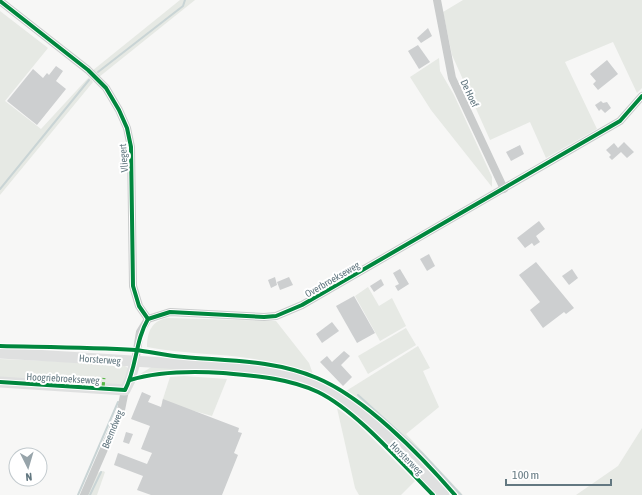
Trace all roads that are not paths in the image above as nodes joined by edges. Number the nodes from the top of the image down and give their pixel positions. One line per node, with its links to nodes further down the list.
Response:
1 (437, 0): 4 (street, De Hoef)
2 (0, 1): 5 (street, Vliegert)
3 (642, 96): 4 (street, Overbroekseweg)
4 (504, 189): 5 (street, Overbroekseweg)
5 (148, 319): 7 (street)
6 (0, 353): 7 (street, Horsterweg)
7 (134, 362): 9 (street, Beemdweg); 11 (street, Horsterweg)
8 (0, 382): 9 (street, Hoogriebroekseweg)
9 (124, 390): 10 (street, Beemdweg)
10 (84, 495)
11 (444, 495)

